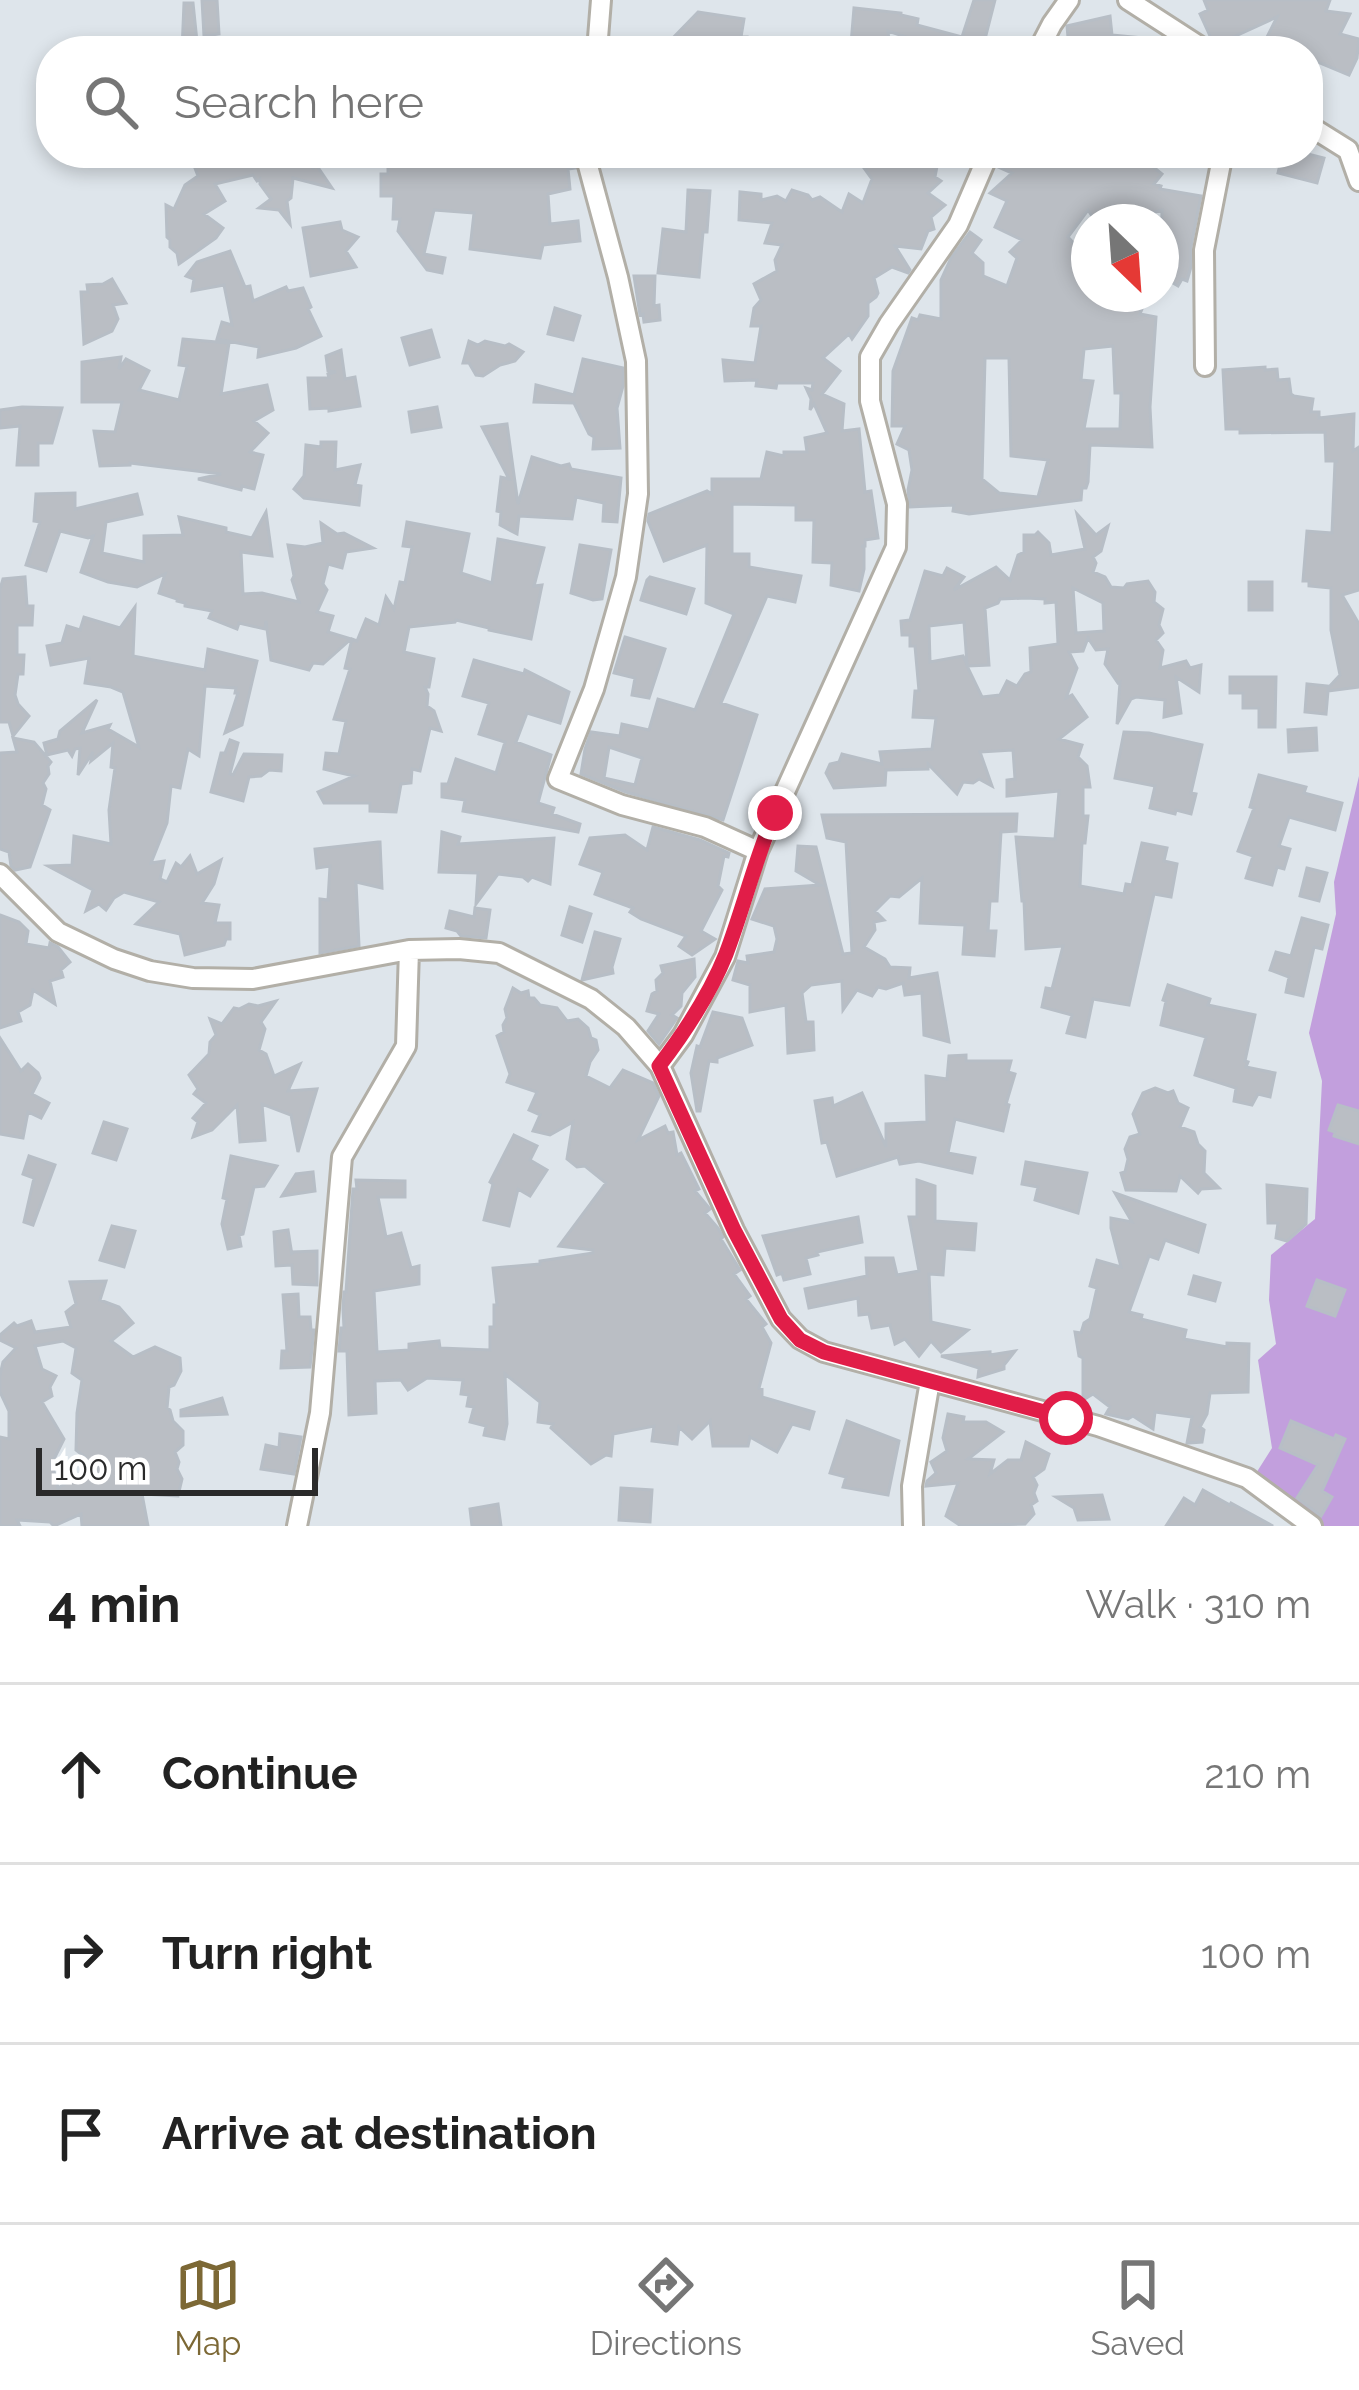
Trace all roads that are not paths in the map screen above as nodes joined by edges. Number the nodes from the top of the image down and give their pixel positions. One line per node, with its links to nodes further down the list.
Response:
1 (601, 0): 4 (street)
2 (1069, 0): 5 (street)
3 (1128, 0): 6 (street)
4 (598, 36)
5 (1046, 36)
6 (1184, 36)
7 (1323, 134): 11 (street)
8 (588, 168): 13 (street)
9 (983, 168): 13 (street)
10 (1220, 168): 12 (street)
11 (1359, 182)
12 (1205, 366)
13 (758, 850): 16 (street)
14 (0, 874): 15 (street)
15 (409, 950): 16 (street); 18 (street)
16 (659, 1066): 17 (street)
17 (930, 1381): 19 (street); 20 (street)
18 (297, 1526)
19 (913, 1526)
20 (1312, 1526)

